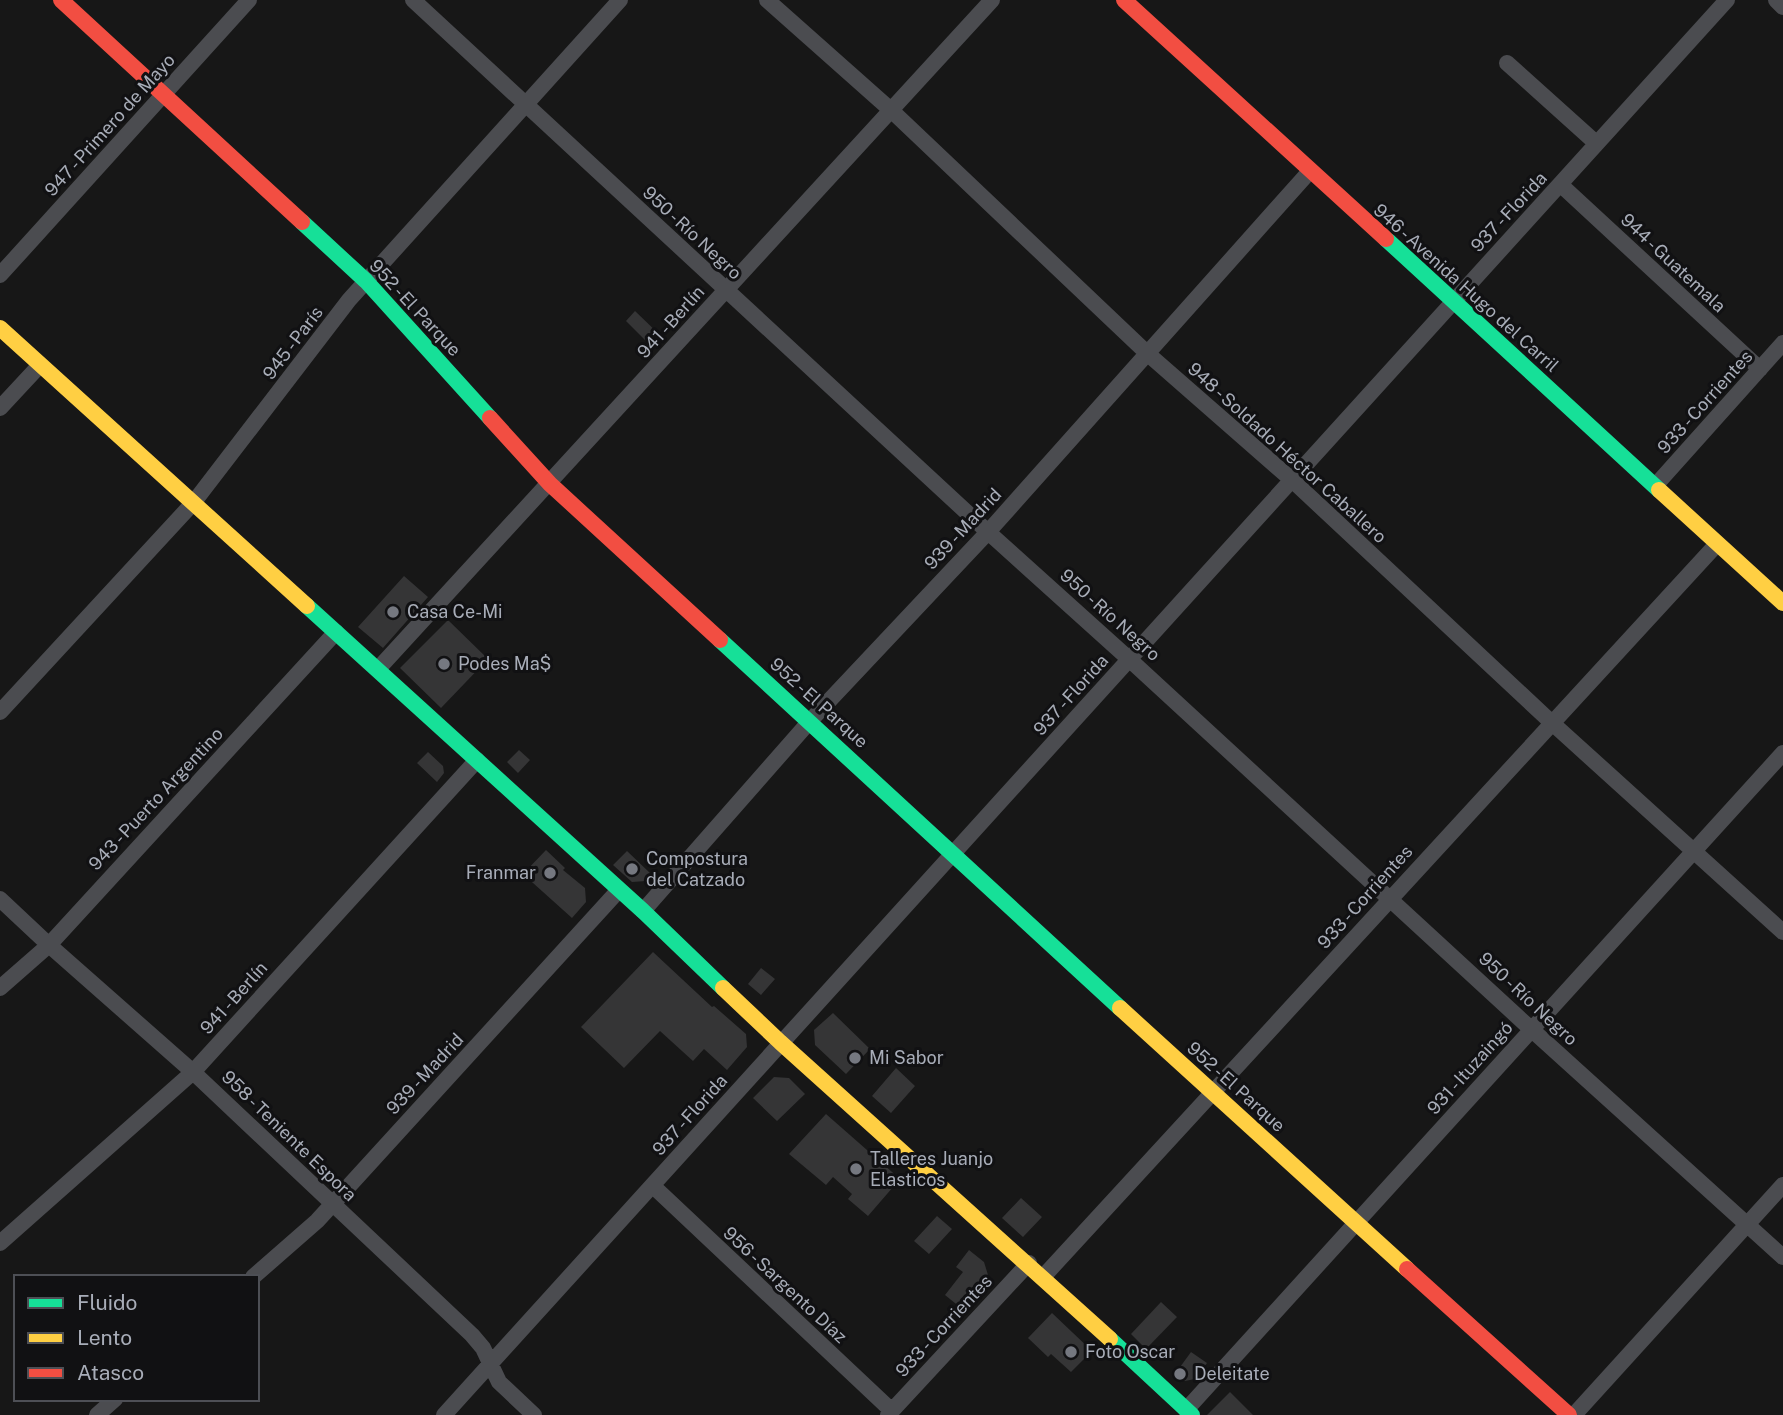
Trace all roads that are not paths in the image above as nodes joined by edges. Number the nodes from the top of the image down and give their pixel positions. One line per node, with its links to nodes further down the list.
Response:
1 (61, 0): 12 (main road, 952 - El Parque)
2 (249, 0): 12 (street, 947 - Primero de Mayo)
3 (413, 0): 13 (street, 950 - Río Negro)
4 (620, 0): 13 (street, 945 - París)
5 (767, 0): 14 (street, 948 - Soldado Héctor Caballero)
6 (992, 0): 14 (street, 941 - Berlín)
7 (1124, 0): 16 (main road, 946 - Avenida Hugo del Carril)
8 (1727, 0): 15 (street, 937 - Florida)
9 (1776, 0): 10 (street)
10 (1783, 7)
11 (1507, 63): 15 (street)
12 (164, 93): 18 (street, 947 - Primero de Mayo); 19 (main road, 952 - El Parque)
13 (526, 105): 19 (street, 945 - París); 20 (street, 950 - Río Negro)
14 (892, 111): 20 (street, 941 - Berlín); 24 (street, 948 - Soldado Héctor Caballero)
15 (1597, 143): 17 (street, 937 - Florida)
16 (1310, 171): 21 (main road, 946 - Avenida Hugo del Carril); 24 (street, 939 - Madrid)
17 (1560, 185): 21 (street, 937 - Florida); 26 (street, 944 - Guatemala)
18 (0, 275)
19 (366, 281): 29 (main road, 952 - El Parque); 31 (street, 945 - París)
20 (725, 290): 29 (street, 941 - Berlín); 32 (street, 950 - Río Negro)
21 (1453, 302): 28 (street, 937 - Florida); 30 (main road, 946 - Avenida Hugo del Carril)
22 (0, 328): 25 (main road)
23 (1783, 343): 26 (street, 933 - Corrientes)
24 (1148, 354): 28 (street, 948 - Soldado Héctor Caballero); 32 (street, 939 - Madrid)
25 (40, 365): 27 (street); 31 (main road)
26 (1760, 369): 30 (street, 933 - Corrientes)
27 (0, 408)
28 (1293, 480): 36 (street, 937 - Florida); 40 (street, 948 - Soldado Héctor Caballero)
29 (550, 484): 37 (street, 941 - Berlín); 39 (main road, 952 - El Parque)
30 (1655, 486): 33 (main road, 946 - Avenida Hugo del Carril)
31 (194, 502): 35 (main road); 38 (street, 945 - París)
32 (988, 532): 36 (street, 950 - Río Negro); 39 (street, 939 - Madrid)
33 (1717, 544): 34 (main road, 946 - Avenida Hugo del Carril); 40 (street, 933 - Corrientes)
34 (1783, 603)
35 (336, 632): 37 (main road); 50 (street, 943 - Puerto Argentino)
36 (1129, 659): 44 (street, 937 - Florida); 46 (street, 950 - Río Negro)
37 (378, 669): 42 (main road)
38 (0, 712)
39 (810, 721): 44 (main road, 952 - El Parque); 48 (street, 939 - Madrid)
40 (1551, 722): 43 (street, 948 - Soldado Héctor Caballero); 46 (street, 933 - Corrientes)
41 (1783, 753): 43 (street, 931 - Ituzaingó)
42 (477, 760): 45 (main road); 54 (street, 941 - Berlín)
43 (1694, 852): 49 (street, 948 - Soldado Héctor Caballero); 52 (street, 931 - Ituzaingó)
44 (955, 854): 53 (street, 937 - Florida); 55 (main road, 952 - El Parque)
45 (618, 891): 48 (main road); 58 (street, 939 - Madrid)
46 (1390, 898): 52 (street, 950 - Río Negro); 55 (street, 933 - Corrientes)
47 (0, 899): 50 (street, 958 - Teniente Espora)
48 (643, 911): 53 (main road)
49 (1783, 932)
50 (48, 945): 51 (street, 943 - Puerto Argentino); 54 (street, 958 - Teniente Espora)
51 (0, 988)
52 (1531, 1029): 59 (street, 931 - Ituzaingó); 60 (street, 950 - Río Negro)
53 (780, 1042): 57 (street, 937 - Florida); 63 (main road)
54 (193, 1072): 58 (street, 958 - Teniente Espora); 61 (street, 941 - Berlín)
55 (1213, 1093): 59 (main road, 952 - El Parque); 65 (street, 933 - Corrientes)
56 (1783, 1185): 60 (street)
57 (653, 1186): 66 (street, 937 - Florida); 69 (street, 956 - Sargento Díaz)
58 (331, 1204): 64 (street, 939 - Madrid); 66 (street, 958 - Teniente Espora)
59 (1358, 1222): 68 (street, 931 - Ituzaingó); 73 (main road, 952 - El Parque)
60 (1747, 1224): 62 (street, 950 - Río Negro); 73 (street)
61 (0, 1243)
62 (1783, 1257)
63 (1029, 1263): 65 (main road); 69 (street, 933 - Corrientes)
64 (255, 1275)
65 (1043, 1277): 68 (main road)
66 (491, 1364): 71 (street, 937 - Florida); 72 (street, 958 - Teniente Espora)
67 (113, 1401): 70 (street)
68 (1189, 1412)
69 (890, 1413)
70 (97, 1415)
71 (444, 1415)
72 (534, 1415)
73 (1572, 1415)

